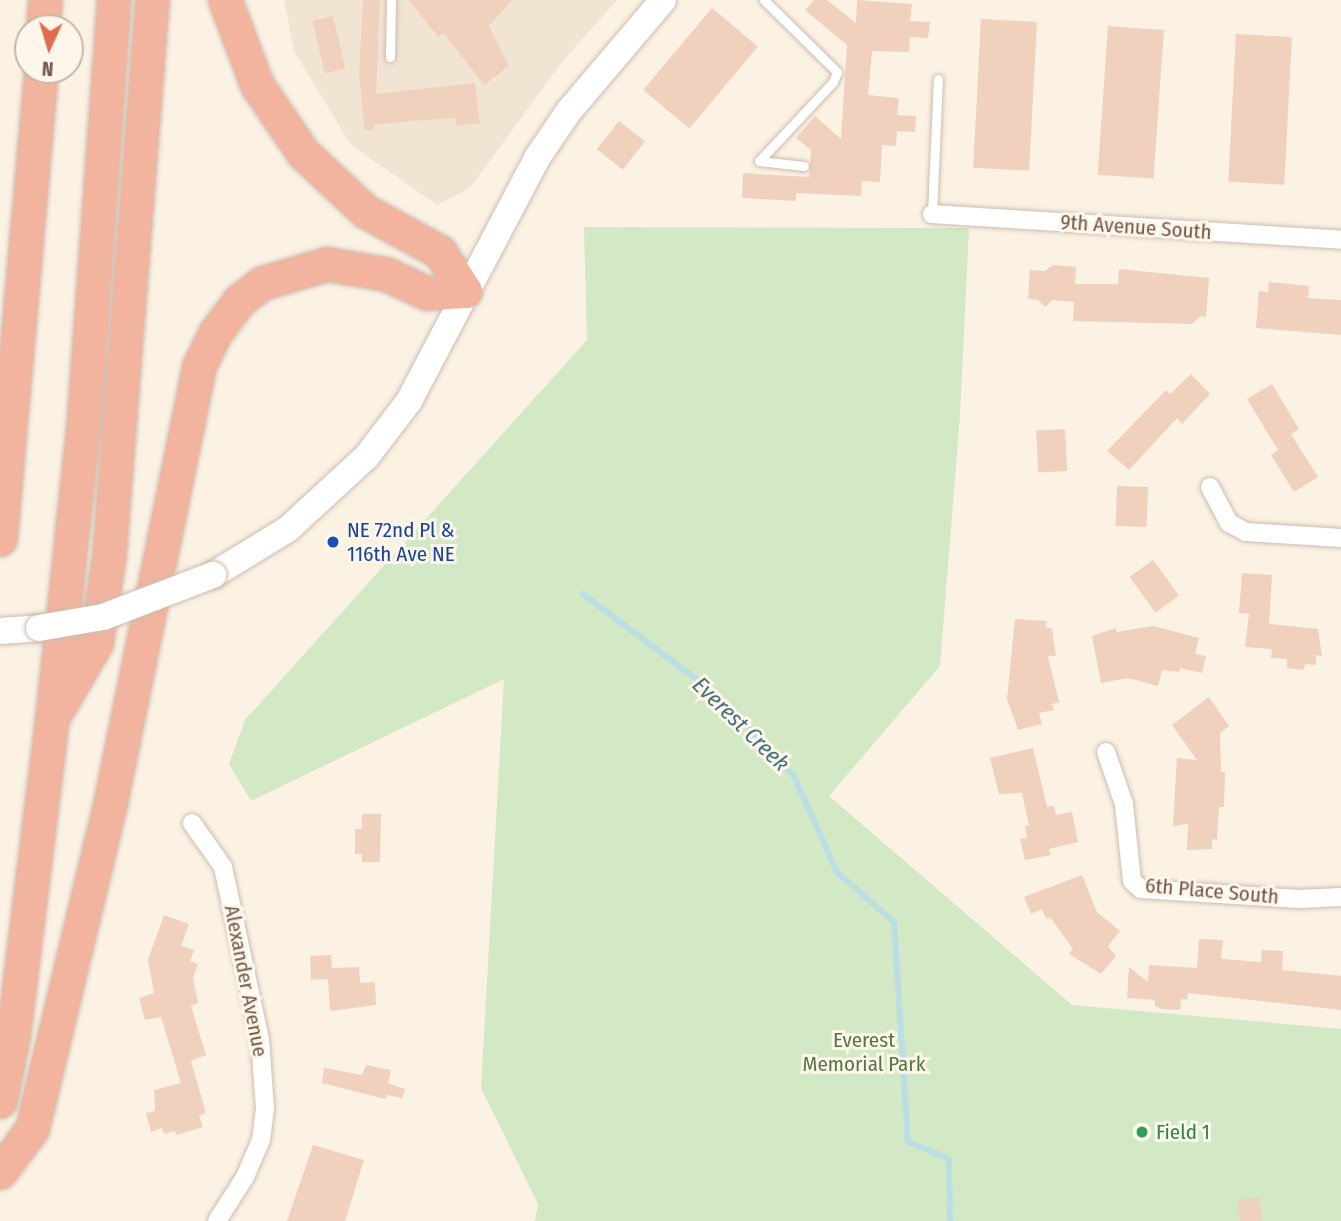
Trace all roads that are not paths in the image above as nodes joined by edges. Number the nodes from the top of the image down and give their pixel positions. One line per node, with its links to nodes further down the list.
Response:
1 (114, 0): 18 (highway)
2 (152, 0): 18 (highway)
3 (225, 0): 13 (highway)
4 (391, 0): 7 (lane)
5 (663, 0): 13 (main road)
6 (764, 0): 10 (lane)
7 (390, 57)
8 (938, 79): 11 (lane)
9 (40, 84): 16 (highway)
10 (804, 166)
11 (932, 214): 12 (street, 9th Avenue South)
12 (1341, 240)
13 (465, 291): 17 (main road, bridge); 23 (highway)
14 (1210, 487): 15 (street)
15 (1341, 538)
16 (0, 539)
17 (0, 631)
18 (52, 718): 22 (highway)
19 (1106, 752): 21 (street, 6th Place South)
20 (192, 823): 24 (street, Alexander Avenue)
21 (1341, 897)
22 (2, 1087)
23 (0, 1172)
24 (217, 1221)

